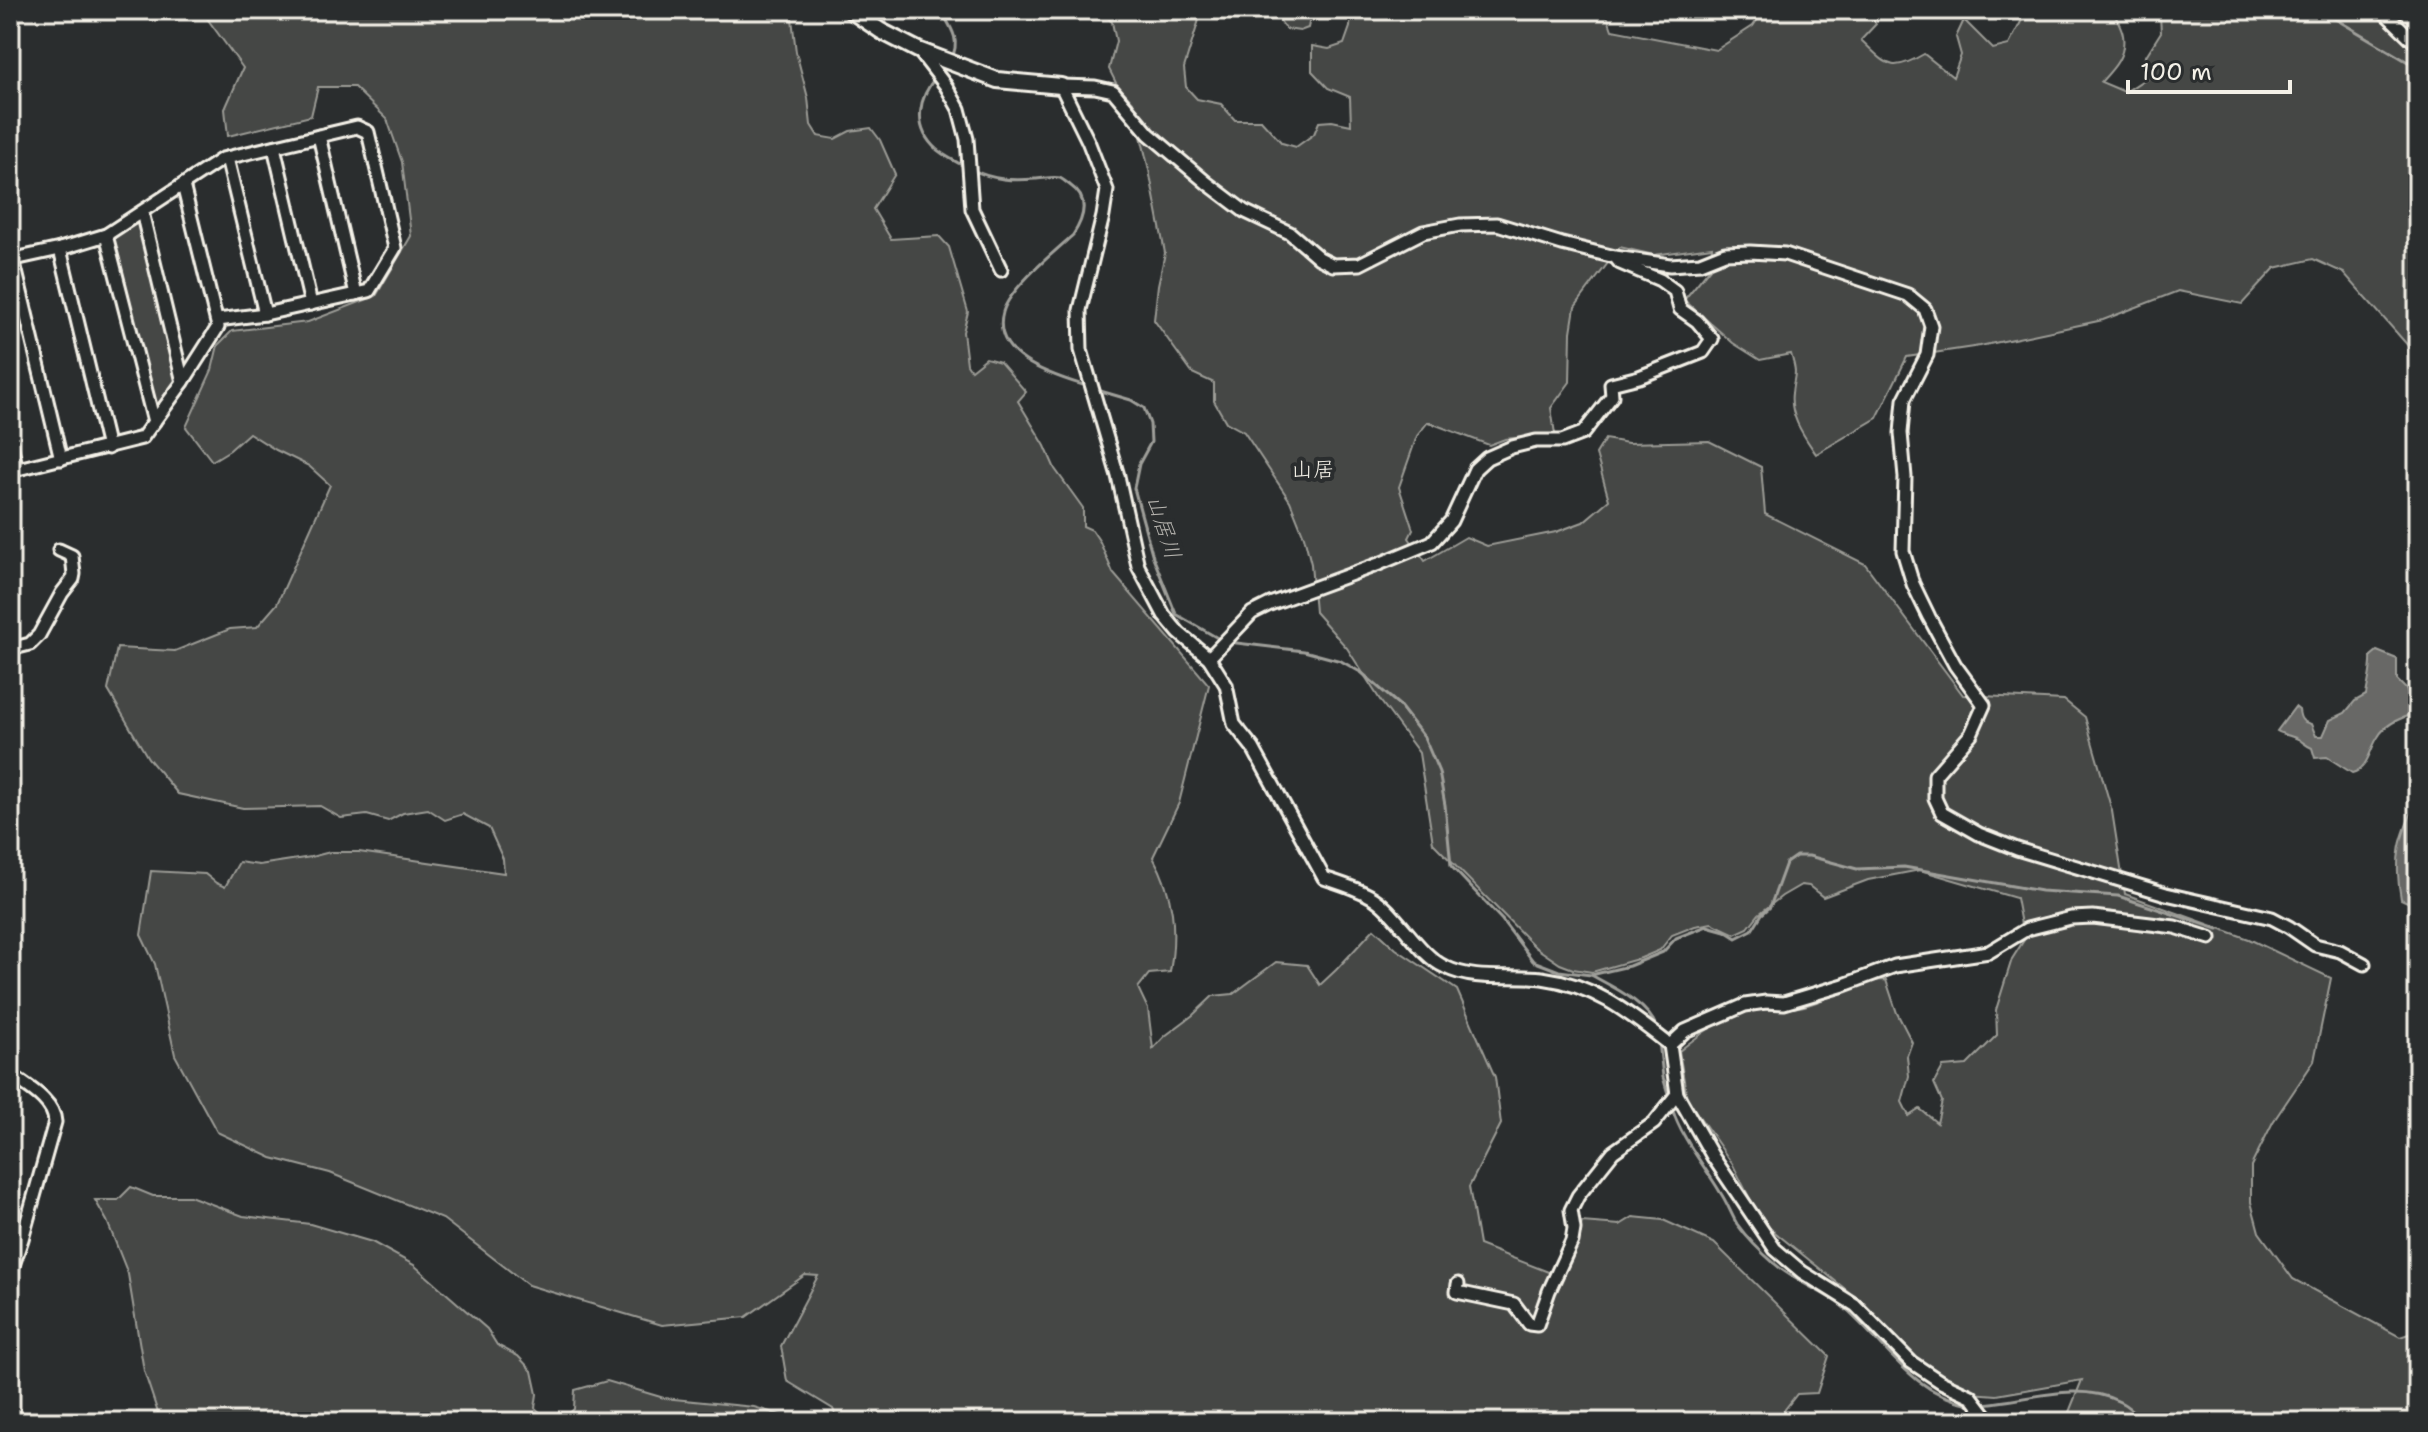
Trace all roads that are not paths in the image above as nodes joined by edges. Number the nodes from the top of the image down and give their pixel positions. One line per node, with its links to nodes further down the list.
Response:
1 (850, 10): 4 (street)
2 (2382, 10): 3 (street)
3 (2418, 45)
4 (918, 50): 5 (street); 15 (street)
5 (1061, 86): 13 (street); 28 (street)
6 (319, 136): 7 (street); 16 (street); 16 (street)
7 (274, 147): 8 (street); 17 (street)
8 (227, 158): 9 (street); 18 (street)
9 (183, 185): 10 (street); 19 (street)
10 (142, 212): 11 (street); 20 (street)
11 (106, 235): 12 (street); 21 (street)
12 (60, 249): 14 (street); 23 (street)
13 (1615, 257): 28 (street); 30 (street)
14 (11, 259): 24 (street)
15 (1001, 270)
16 (356, 294): 17 (street)
17 (311, 304): 18 (street)
18 (265, 314): 19 (street)
19 (218, 320): 20 (street)
20 (183, 382): 21 (street)
21 (154, 422): 23 (street)
22 (10, 441): 25 (street)
23 (108, 448): 24 (street)
24 (61, 459): 25 (street)
25 (14, 470)
26 (59, 550): 27 (street)
27 (10, 649)
28 (1209, 658): 31 (street)
29 (2210, 938): 31 (street)
30 (2364, 964)
31 (1670, 1045): 33 (street)
32 (10, 1074): 34 (street)
33 (1677, 1094): 35 (street); 36 (street)
34 (10, 1274)
35 (1458, 1284)
36 (1991, 1422)

